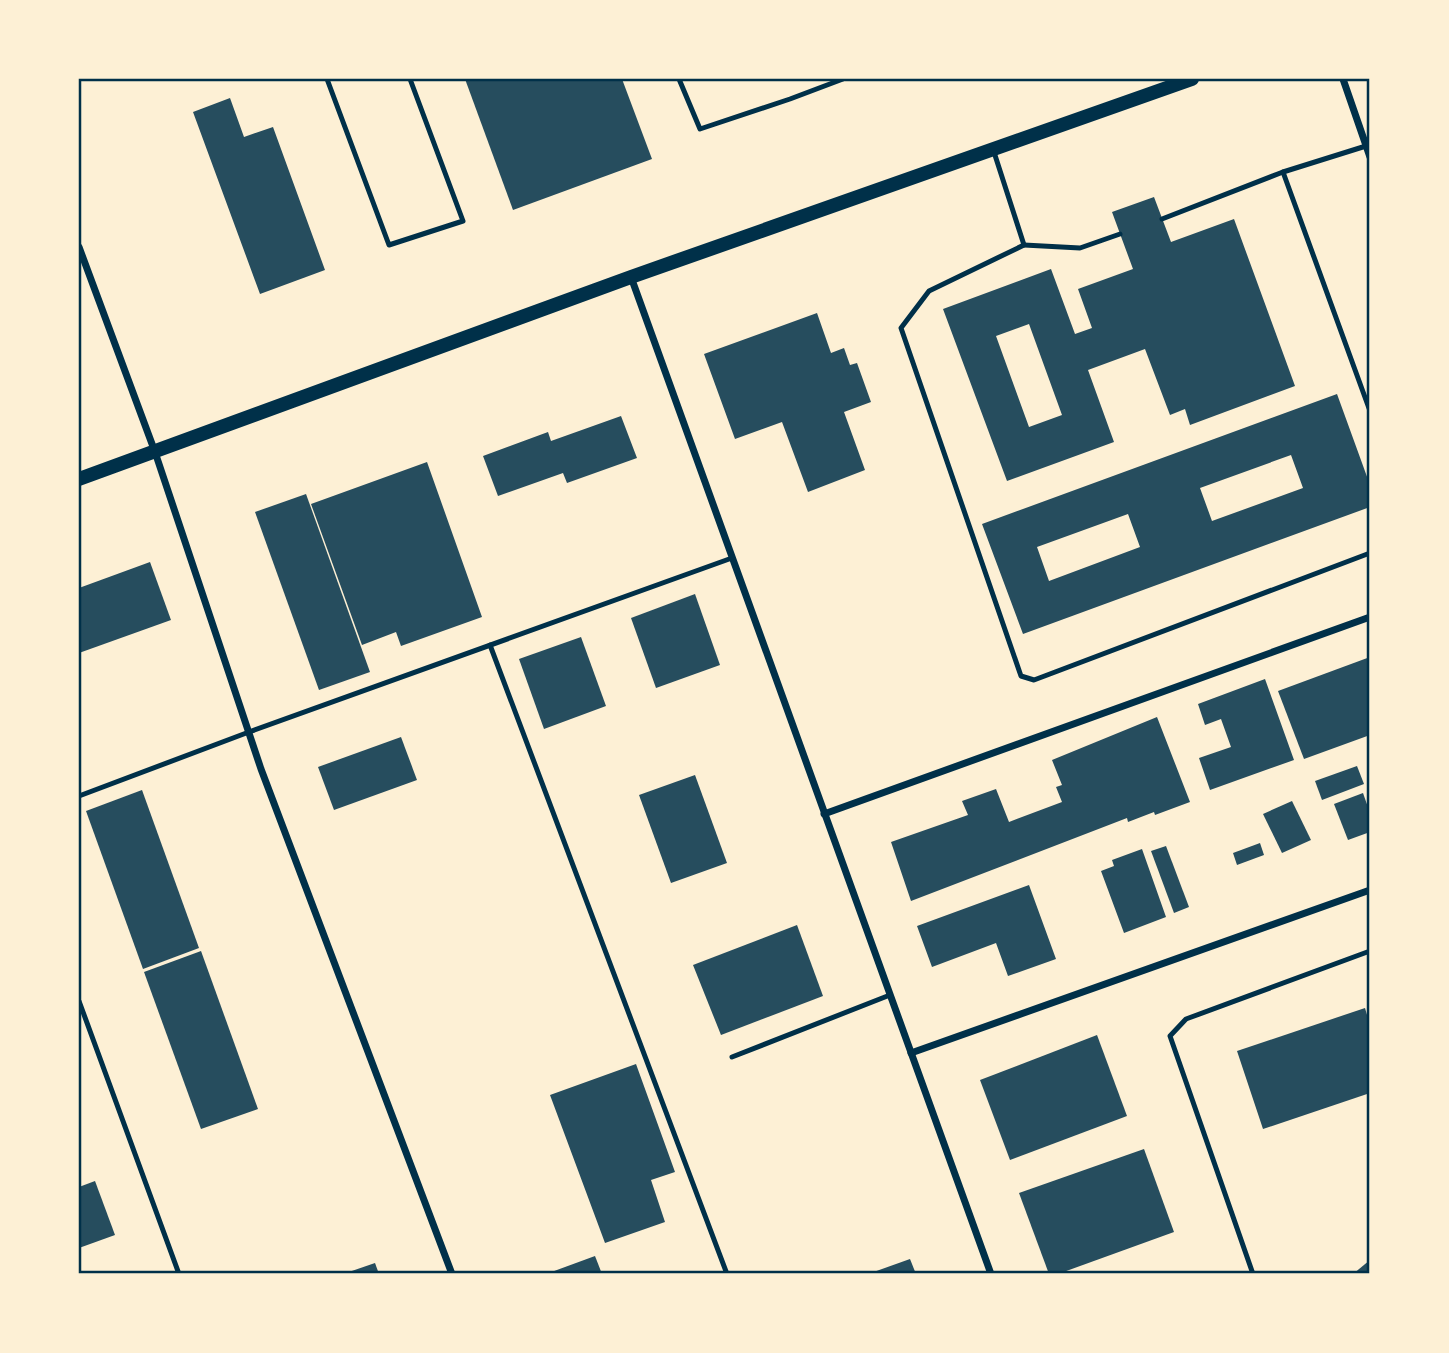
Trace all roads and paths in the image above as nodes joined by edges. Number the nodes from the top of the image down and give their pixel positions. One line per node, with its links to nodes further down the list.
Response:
1 (327, 79): 2 (lane)
2 (410, 79)
3 (680, 79): 4 (lane)
4 (843, 79)
5 (1192, 79): 8 (main road)
6 (1343, 79): 7 (street)
7 (1366, 146): 9 (street); 10 (lane)
8 (993, 149): 13 (lane); 15 (main road)
9 (1370, 158)
10 (1283, 173): 11 (lane); 16 (lane)
11 (1162, 219)
12 (1120, 234): 13 (lane)
13 (1024, 245): 19 (lane)
14 (79, 247): 17 (street)
15 (631, 277): 17 (main road); 20 (street)
16 (1370, 411)
17 (155, 452): 18 (main road); 23 (street)
18 (79, 479)
19 (1370, 553)
20 (732, 558): 22 (lane); 25 (street)
21 (1370, 617): 25 (street)
22 (490, 645): 23 (lane); 34 (lane)
23 (248, 732): 24 (lane); 33 (street)
24 (79, 796)
25 (824, 814): 28 (street)
26 (1370, 890): 30 (street)
27 (1370, 951): 36 (lane)
28 (890, 995): 30 (street); 31 (lane)
29 (79, 1001): 32 (lane)
30 (911, 1053): 35 (street)
31 (732, 1057)
32 (178, 1274)
33 (452, 1274)
34 (727, 1274)
35 (992, 1274)
36 (1253, 1274)

